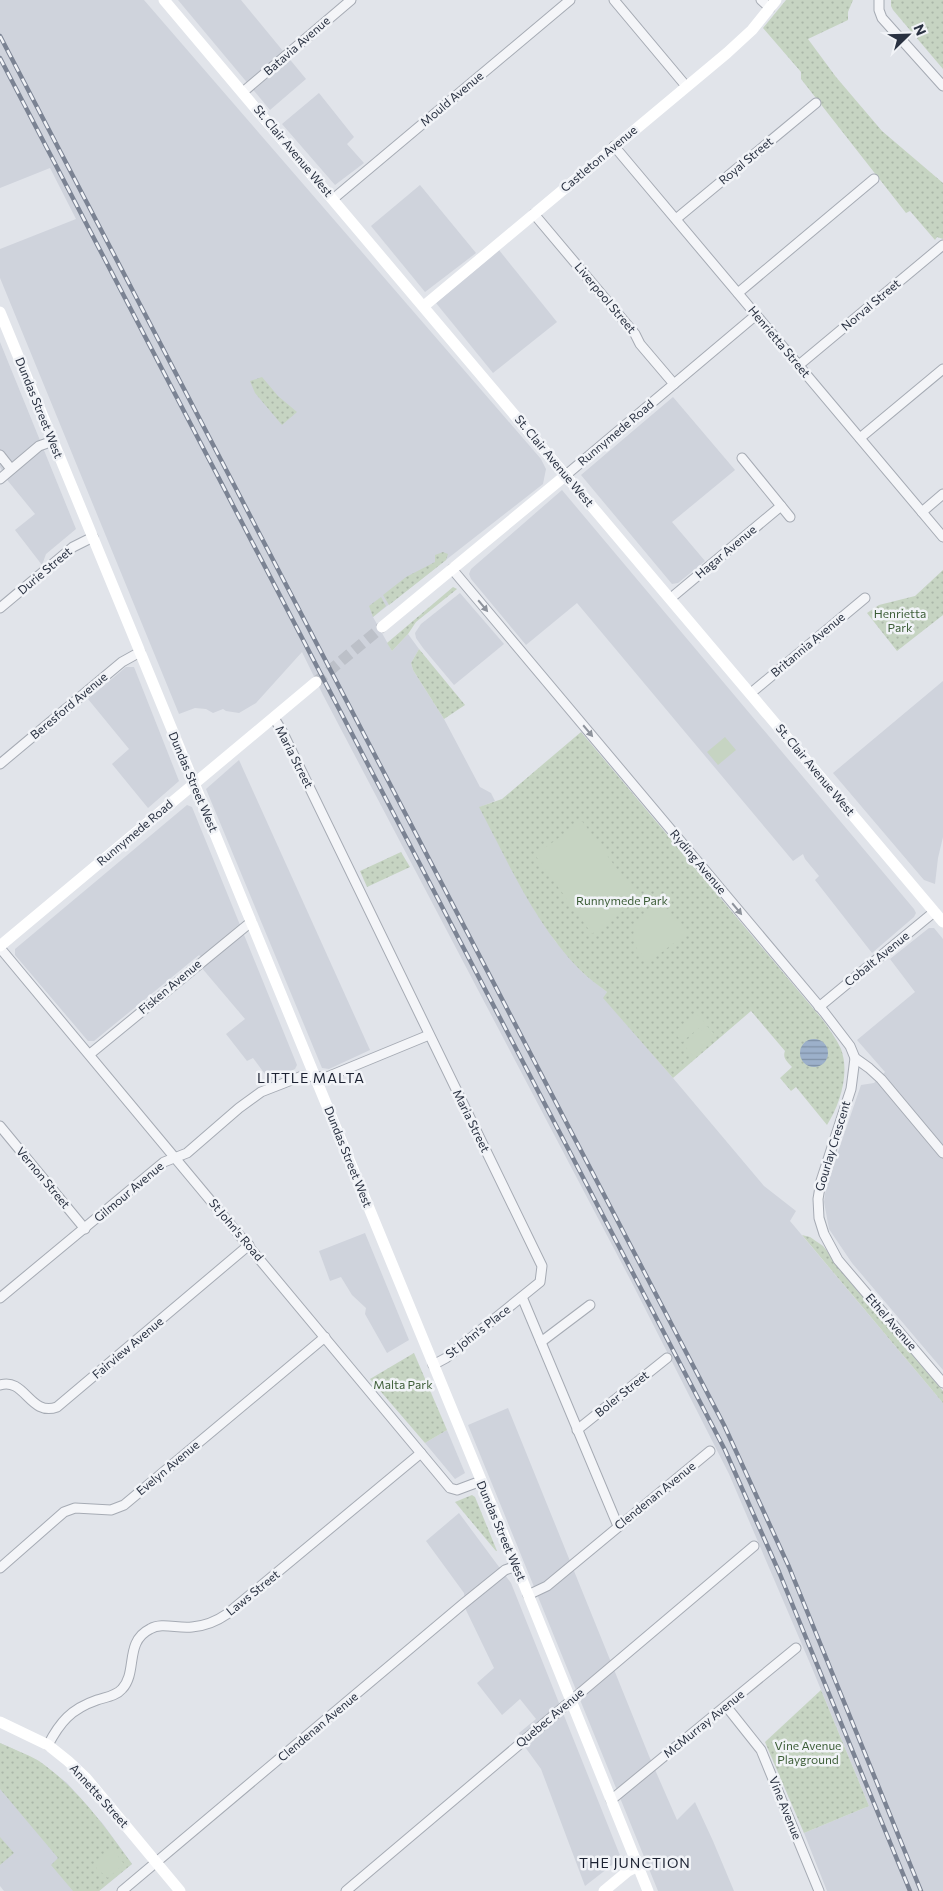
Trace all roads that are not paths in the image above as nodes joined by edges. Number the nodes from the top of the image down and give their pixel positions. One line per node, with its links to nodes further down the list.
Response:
1 (164, 0): 9 (main road, St. Clair Avenue West)
2 (351, 0): 9 (street, Batavia Avenue)
3 (570, 0): 13 (street, Mould Avenue)
4 (614, 0): 7 (street)
5 (879, 0): 8 (street)
6 (769, 3): 7 (main road, Castleton Avenue)
7 (686, 86): 11 (main road, Castleton Avenue)
8 (943, 86)
9 (243, 92): 13 (main road, St. Clair Avenue West)
10 (816, 103): 15 (street, Royal Street)
11 (614, 146): 14 (main road, Castleton Avenue); 15 (street, Henrietta Street)
12 (874, 179): 17 (street)
13 (334, 199): 18 (main road, St. Clair Avenue West)
14 (534, 214): 18 (main road, Castleton Avenue); 23 (street, Liverpool Street)
15 (676, 219): 17 (street, Henrietta Street)
16 (943, 245): 21 (street, Norval Street)
17 (738, 293): 20 (street, Henrietta Street)
18 (424, 306): 29 (main road, St. Clair Avenue West)
19 (0, 312): 25 (main road, Dundas Street West)
20 (756, 316): 21 (street, Henrietta Street); 23 (street, Runnymede Road)
21 (800, 365): 24 (street, Henrietta Street)
22 (943, 369): 24 (street)
23 (674, 384): 29 (street, Runnymede Road)
24 (860, 438): 33 (street, Henrietta Street)
25 (53, 441): 28 (street); 35 (main road, Dundas Street West)
26 (0, 455): 28 (street)
27 (742, 458): 32 (street)
28 (11, 469): 30 (street)
29 (566, 475): 37 (main road, Runnymede Road); 38 (main road, St. Clair Avenue West)
30 (0, 479)
31 (943, 494): 33 (street)
32 (781, 506): 34 (street); 38 (street, Hagar Avenue)
33 (922, 512): 36 (street, Henrietta Street)
34 (790, 517)
35 (93, 537): 40 (street, Durie Street); 42 (main road, Dundas Street West)
36 (943, 537)
37 (452, 569): 41 (main road, Runnymede Road); 52 (street, Ryding Avenue, one-way to 52)
38 (671, 598): 44 (main road, St. Clair Avenue West)
39 (865, 598): 44 (street, Britannia Avenue)
40 (0, 608)
41 (382, 627)
42 (140, 652): 46 (street, Beresford Avenue); 47 (main road, Dundas Street West)
43 (316, 682): 45 (main road, Runnymede Road)
44 (751, 693): 48 (main road, St. Clair Avenue West)
45 (274, 718): 47 (main road, Runnymede Road); 53 (street, Maria Street)
46 (0, 764)
47 (194, 784): 49 (main road, Dundas Street West); 51 (main road, Runnymede Road)
48 (934, 912): 50 (main road, St. Clair Avenue West); 52 (street, Cobalt Avenue)
49 (251, 922): 54 (street, Fisken Avenue); 56 (main road, Dundas Street West)
50 (943, 922)
51 (0, 947): 54 (street, St John's Road)
52 (820, 1007): 55 (street, Ryding Avenue)
53 (430, 1035): 56 (street, Gilmour Avenue); 63 (street, Maria Street)
54 (90, 1054): 59 (street, St John's Road)
55 (855, 1058): 58 (street, Ryding Avenue); 62 (street, Gourlay Crescent)
56 (315, 1077): 59 (street, Gilmour Avenue); 69 (main road, Dundas Street West)
57 (0, 1126): 60 (street, Vernon Street)
58 (943, 1153)
59 (176, 1158): 60 (street, Gilmour Avenue); 61 (street, St John's Road)
60 (85, 1229): 64 (street, Gilmour Avenue)
61 (249, 1245): 66 (street, St John's Road); 71 (street, Fairview Avenue)
62 (838, 1260): 70 (street, Ethel Avenue)
63 (522, 1297): 67 (street); 69 (street, St John's Place)
64 (0, 1298)
65 (590, 1305): 67 (street)
66 (325, 1337): 74 (street, St John's Road); 79 (street, Evelyn Avenue)
67 (541, 1342): 72 (street)
68 (667, 1358): 72 (street, Boler Street)
69 (433, 1365): 75 (main road, Dundas Street West)
70 (943, 1383)
71 (0, 1385)
72 (578, 1430): 76 (street)
73 (710, 1450): 76 (street, Clendenan Avenue)
74 (422, 1453): 75 (street, St John's Road); 85 (street, Laws Street)
75 (480, 1481): 78 (main road, Dundas Street West)
76 (618, 1526): 80 (street, Clendenan Avenue)
77 (754, 1546): 82 (street, Quebec Avenue)
78 (516, 1566): 80 (main road, Dundas Street West); 87 (street, Clendenan Avenue)
79 (0, 1568)
80 (528, 1595): 82 (main road, Dundas Street West)
81 (796, 1648): 83 (street, McMurray Avenue)
82 (571, 1700): 86 (main road, Dundas Street West); 91 (street, Quebec Avenue)
83 (726, 1706): 86 (street, McMurray Avenue); 94 (street, Vine Avenue)
84 (0, 1722): 85 (main road, Annette Street)
85 (48, 1745): 87 (main road, Annette Street)
86 (611, 1800): 88 (main road, Dundas Street West)
87 (156, 1862): 89 (street, Clendenan Avenue); 90 (main road, Annette Street)
88 (638, 1866): 92 (main road); 93 (main road, Dundas Street West)
89 (122, 1891)
90 (180, 1891)
91 (346, 1891)
92 (604, 1891)
93 (648, 1891)
94 (819, 1891)

